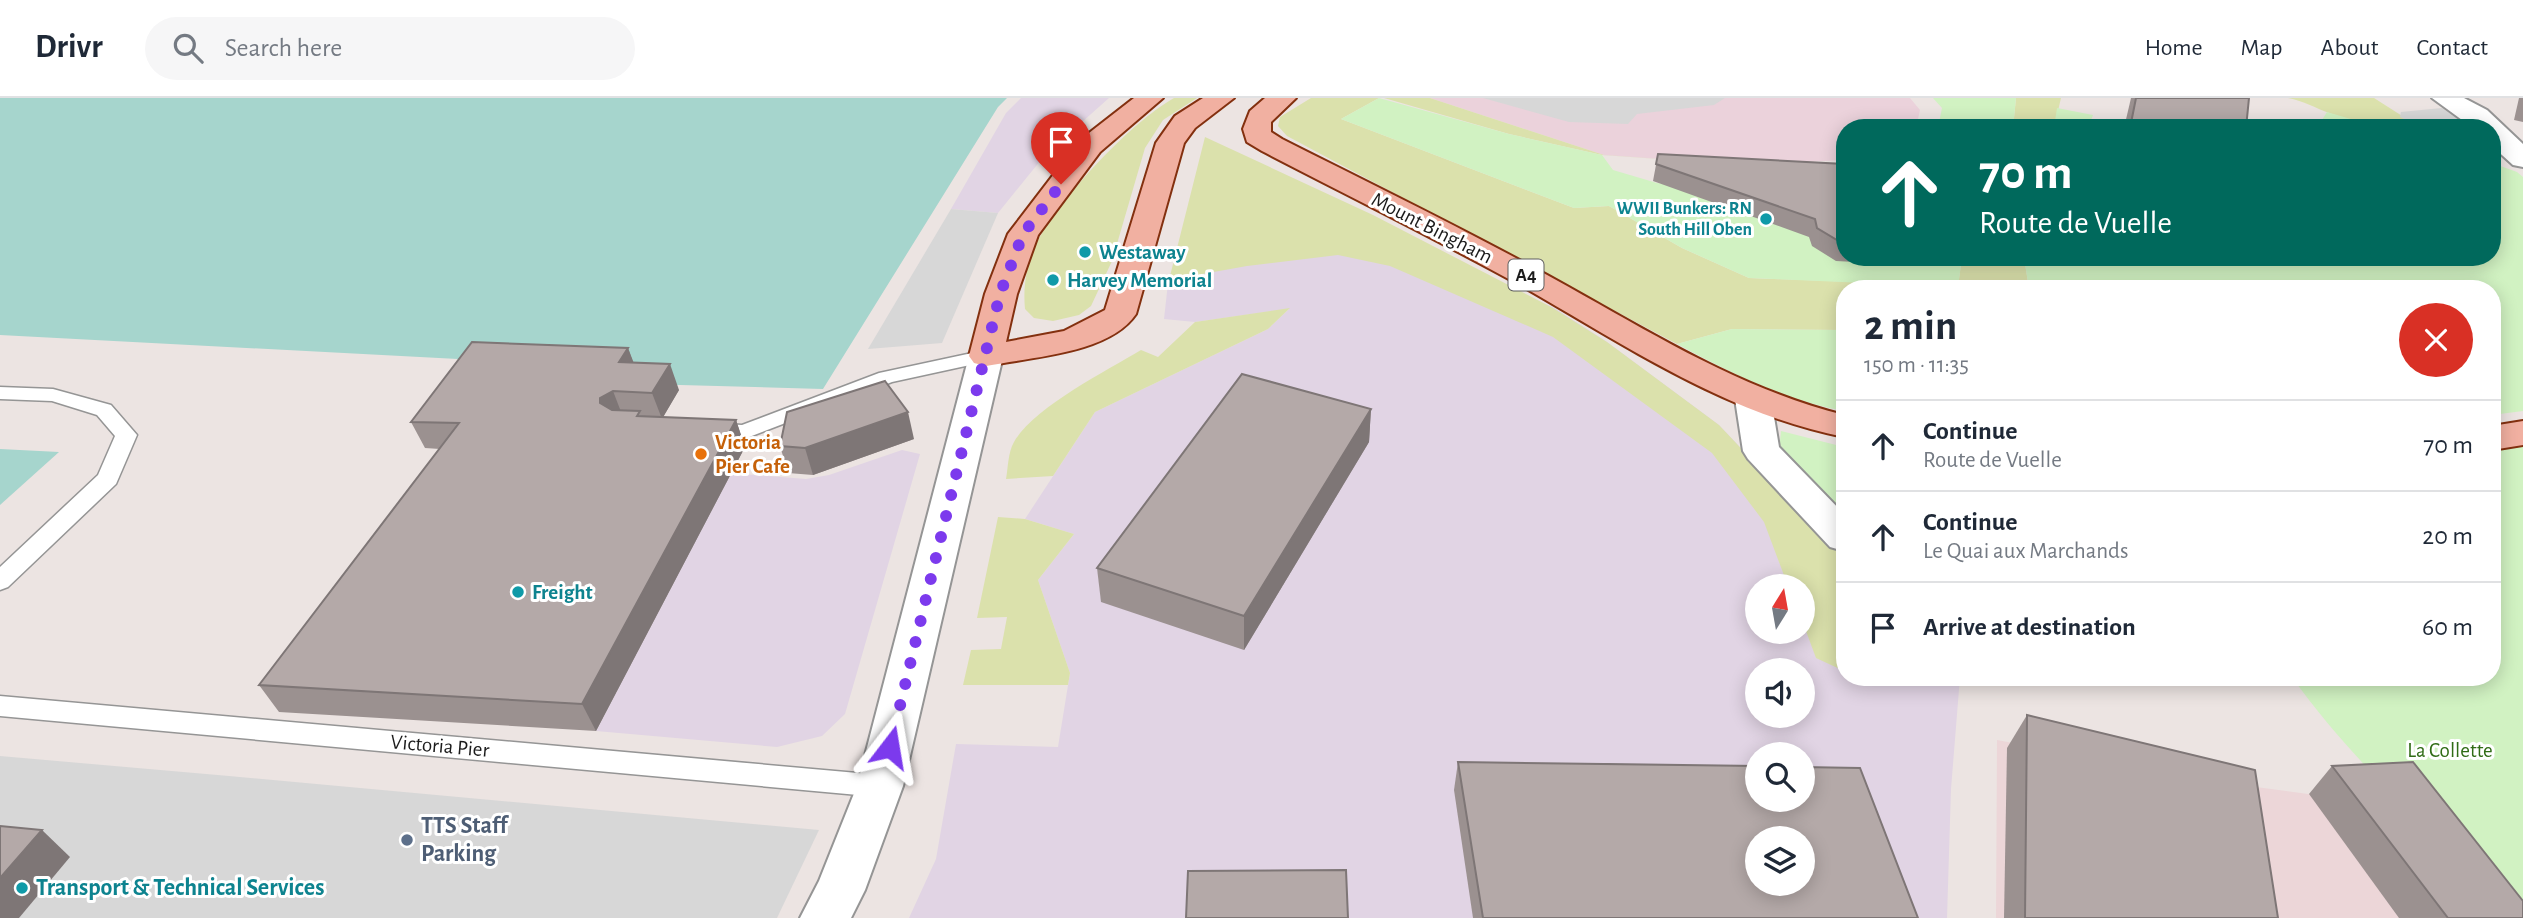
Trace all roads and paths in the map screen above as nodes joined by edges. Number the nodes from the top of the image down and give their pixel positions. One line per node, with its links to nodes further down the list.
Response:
1 (1150, 98): 8 (main road)
2 (1221, 98): 8 (main road)
3 (1283, 98): 10 (main road, Mount Bingham / A4)
4 (2445, 98): 5 (street)
5 (2484, 118)
6 (2501, 136): 7 (street)
7 (2523, 159)
8 (986, 356): 12 (lane); 18 (street)
9 (0, 393): 16 (lane)
10 (1753, 399): 11 (main road, Mount Bingham / A4); 15 (street)
11 (1836, 424)
12 (690, 429)
13 (2523, 433): 14 (main road)
14 (2501, 437)
15 (1836, 529)
16 (0, 581)
17 (0, 706): 18 (lane, Victoria Pier)
18 (880, 786): 19 (street)
19 (825, 918)

